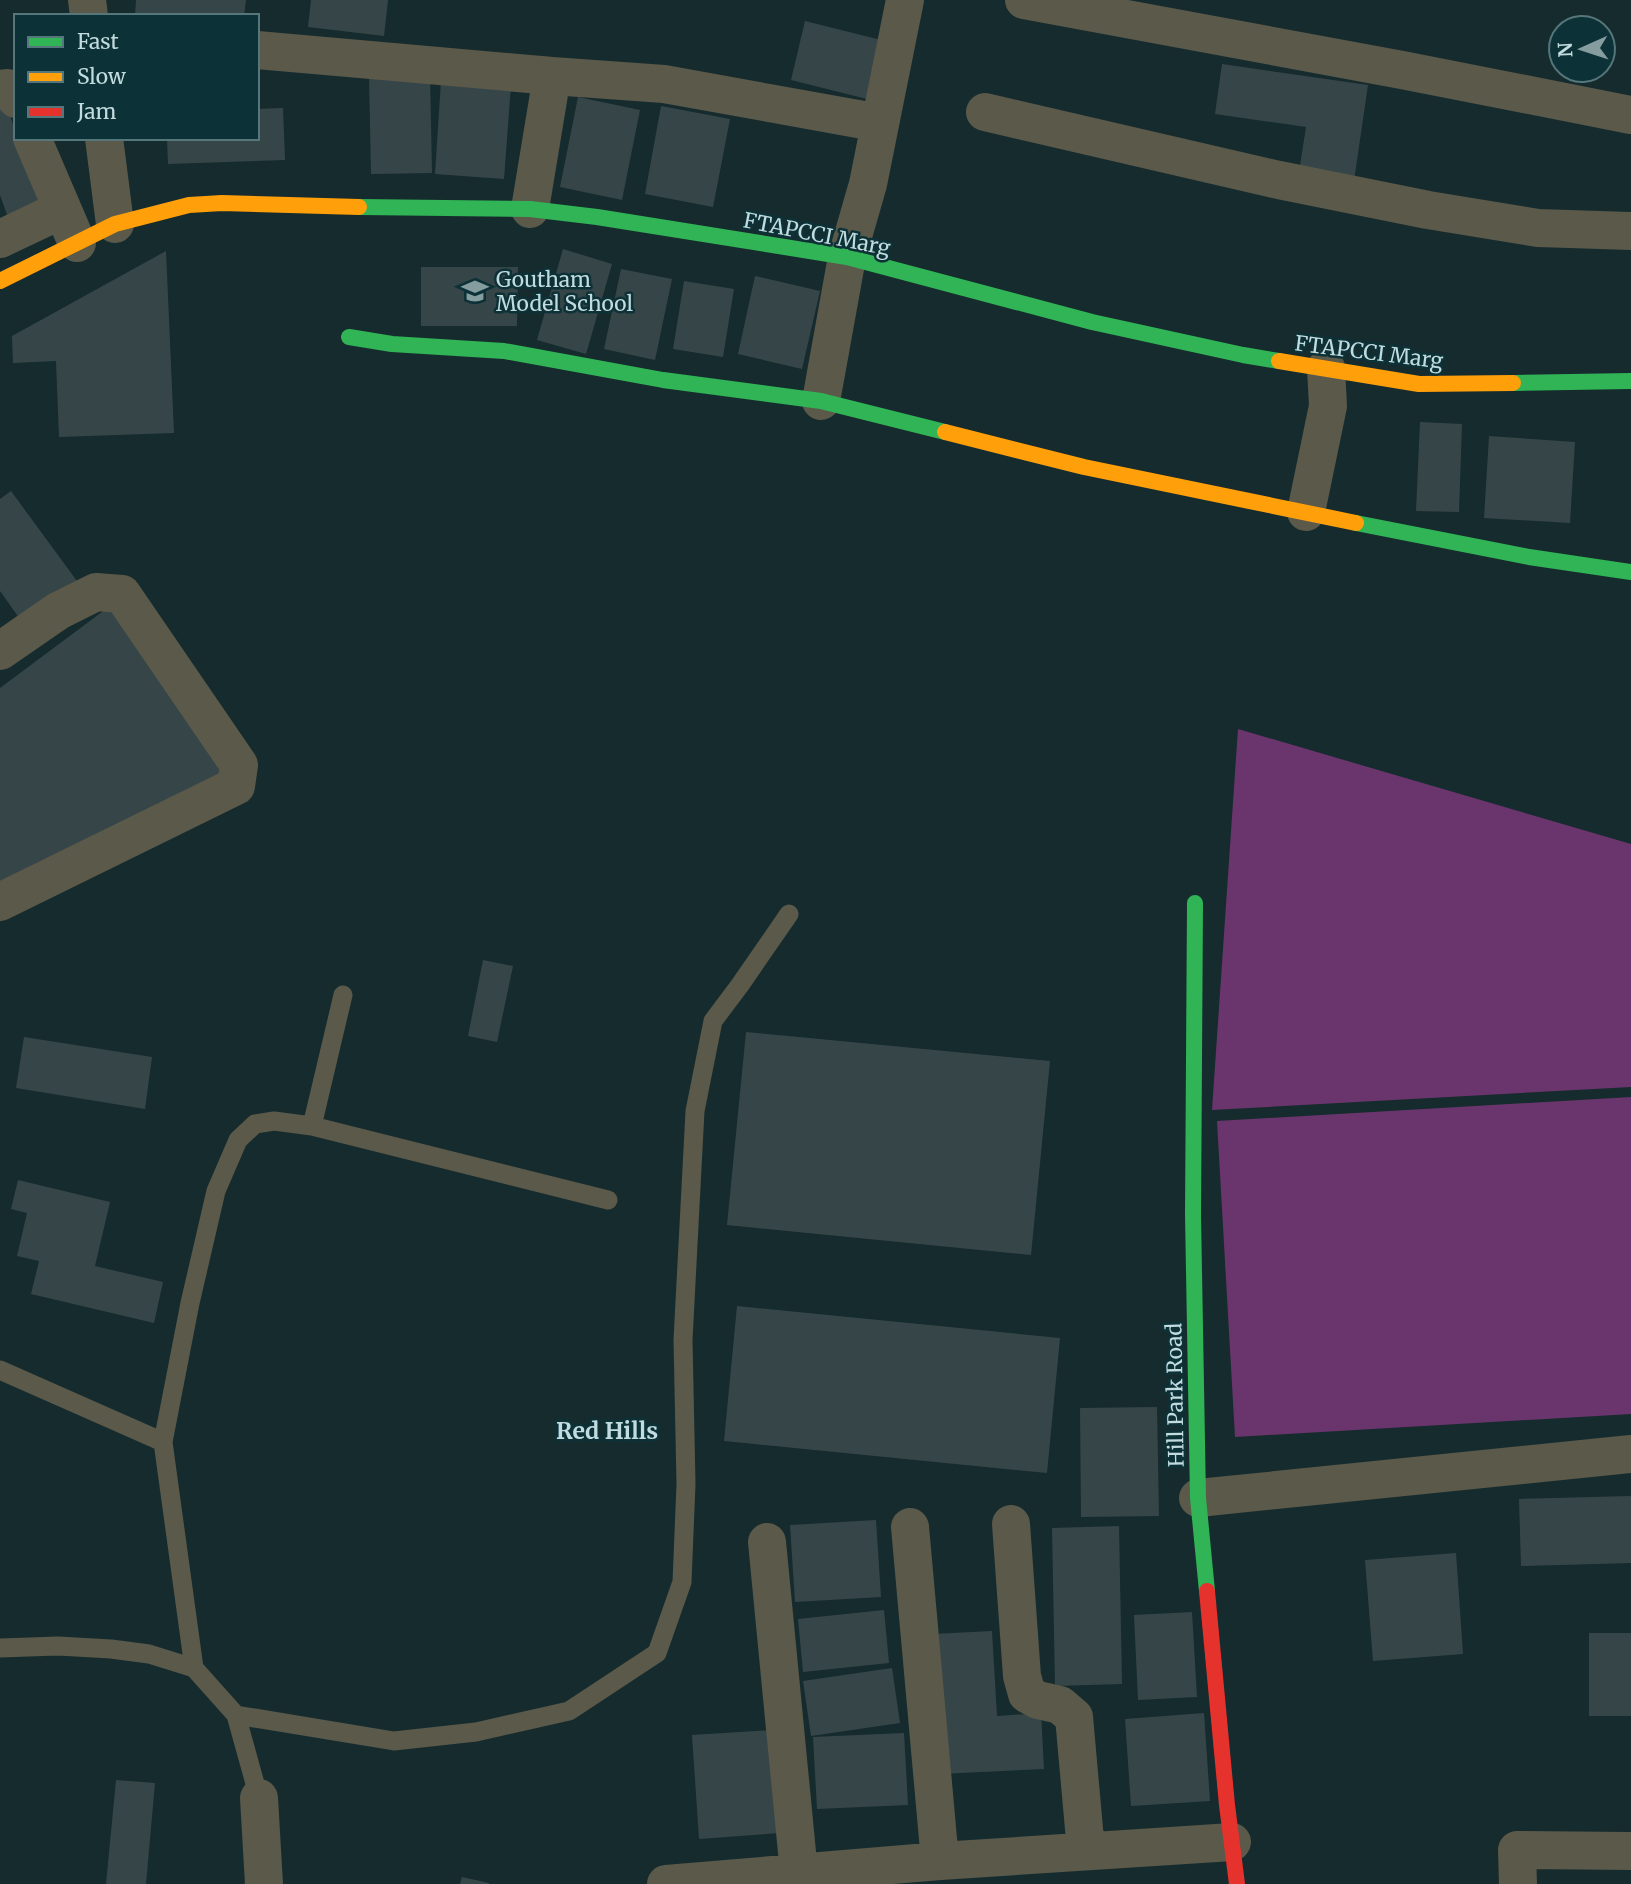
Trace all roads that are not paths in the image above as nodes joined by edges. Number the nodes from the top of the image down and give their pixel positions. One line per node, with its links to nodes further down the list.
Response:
1 (905, 0): 9 (street)
2 (1024, 0): 8 (street)
3 (259, 50): 4 (street)
4 (552, 76): 9 (street); 12 (street)
5 (0, 89): 6 (street)
6 (14, 97)
7 (985, 112): 15 (street)
8 (1631, 115)
9 (880, 123): 17 (street)
10 (33, 140): 14 (street)
11 (104, 140): 13 (street)
12 (530, 209): 13 (street, FTAPCCI Marg); 17 (street, FTAPCCI Marg)
13 (115, 224): 14 (street, FTAPCCI Marg)
14 (69, 226): 16 (street); 18 (street, FTAPCCI Marg)
15 (1631, 231)
16 (0, 239)
17 (847, 257): 20 (street, FTAPCCI Marg); 22 (street)
18 (0, 281)
19 (349, 337): 22 (street)
20 (1326, 369): 21 (street, FTAPCCI Marg); 23 (street)
21 (1631, 381)
22 (821, 401): 23 (street)
23 (1306, 512): 24 (street)
24 (1631, 572)
25 (0, 651): 26 (street)
26 (0, 902)
27 (1195, 903): 35 (street, Hill Park Road)
28 (789, 914): 41 (lane)
29 (343, 995): 30 (lane)
30 (312, 1126): 31 (lane); 33 (lane)
31 (608, 1200)
32 (0, 1370): 33 (lane)
33 (163, 1442): 40 (lane)
34 (1631, 1454): 35 (street)
35 (1198, 1498): 43 (street, Hill Park Road)
36 (1011, 1524): 45 (street)
37 (910, 1527): 46 (street)
38 (767, 1542): 47 (street)
39 (0, 1648): 40 (lane)
40 (194, 1668): 41 (lane)
41 (236, 1715): 42 (lane)
42 (259, 1798): 48 (street)
43 (1232, 1842): 45 (street); 50 (street, Hill Park Road)
44 (1631, 1851): 51 (street)
45 (1086, 1852): 46 (street)
46 (940, 1861): 47 (street)
47 (799, 1873): 49 (street)
48 (264, 1884)
49 (666, 1884)
50 (1237, 1884)
51 (1518, 1884)

